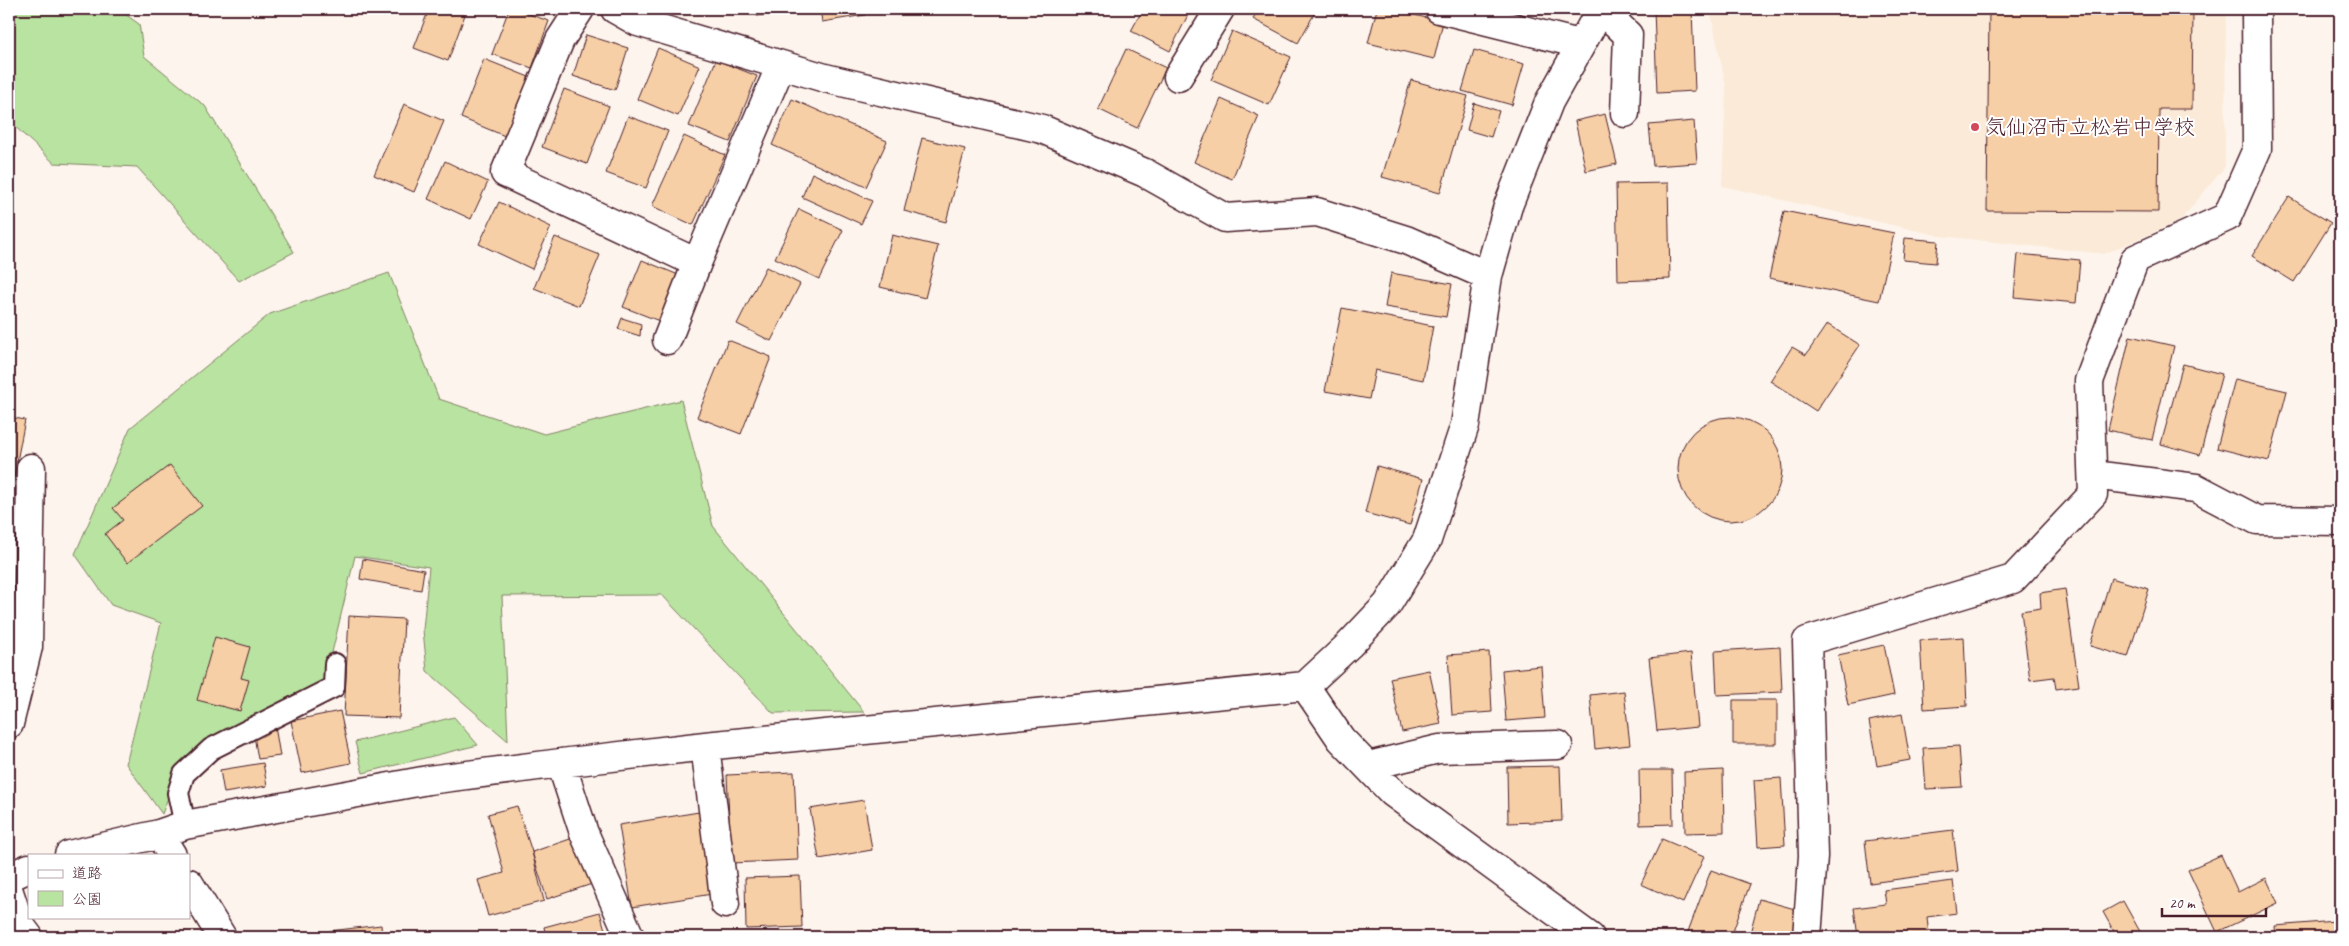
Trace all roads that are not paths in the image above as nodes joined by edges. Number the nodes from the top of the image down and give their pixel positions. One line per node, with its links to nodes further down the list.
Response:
1 (580, 9): 11 (street)
2 (615, 9): 8 (street)
3 (1220, 9): 9 (street)
4 (1439, 9): 7 (street)
5 (1601, 9): 7 (street); 10 (street)
6 (2256, 9): 15 (street)
7 (1580, 44): 12 (street)
8 (782, 65): 11 (street); 12 (street)
9 (1178, 77)
10 (1625, 113)
11 (697, 263): 13 (street)
12 (1488, 276): 18 (street)
13 (667, 340)
14 (31, 468): 19 (street)
15 (2093, 475): 16 (street); 36 (street)
16 (2340, 521)
17 (335, 664): 24 (lane)
18 (1305, 686): 21 (street); 23 (street)
19 (9, 724)
20 (1558, 745): 23 (street)
21 (706, 746): 22 (street); 31 (street)
22 (561, 763): 24 (street); 34 (street)
23 (1368, 766): 35 (street)
24 (185, 825): 25 (street)
25 (165, 844): 26 (street)
26 (78, 854)
27 (28, 868): 28 (street)
28 (9, 877)
29 (190, 885): 33 (street)
30 (9, 892): 32 (street)
31 (725, 904)
32 (30, 937)
33 (222, 937)
34 (630, 937)
35 (1590, 937)
36 (1807, 937)

